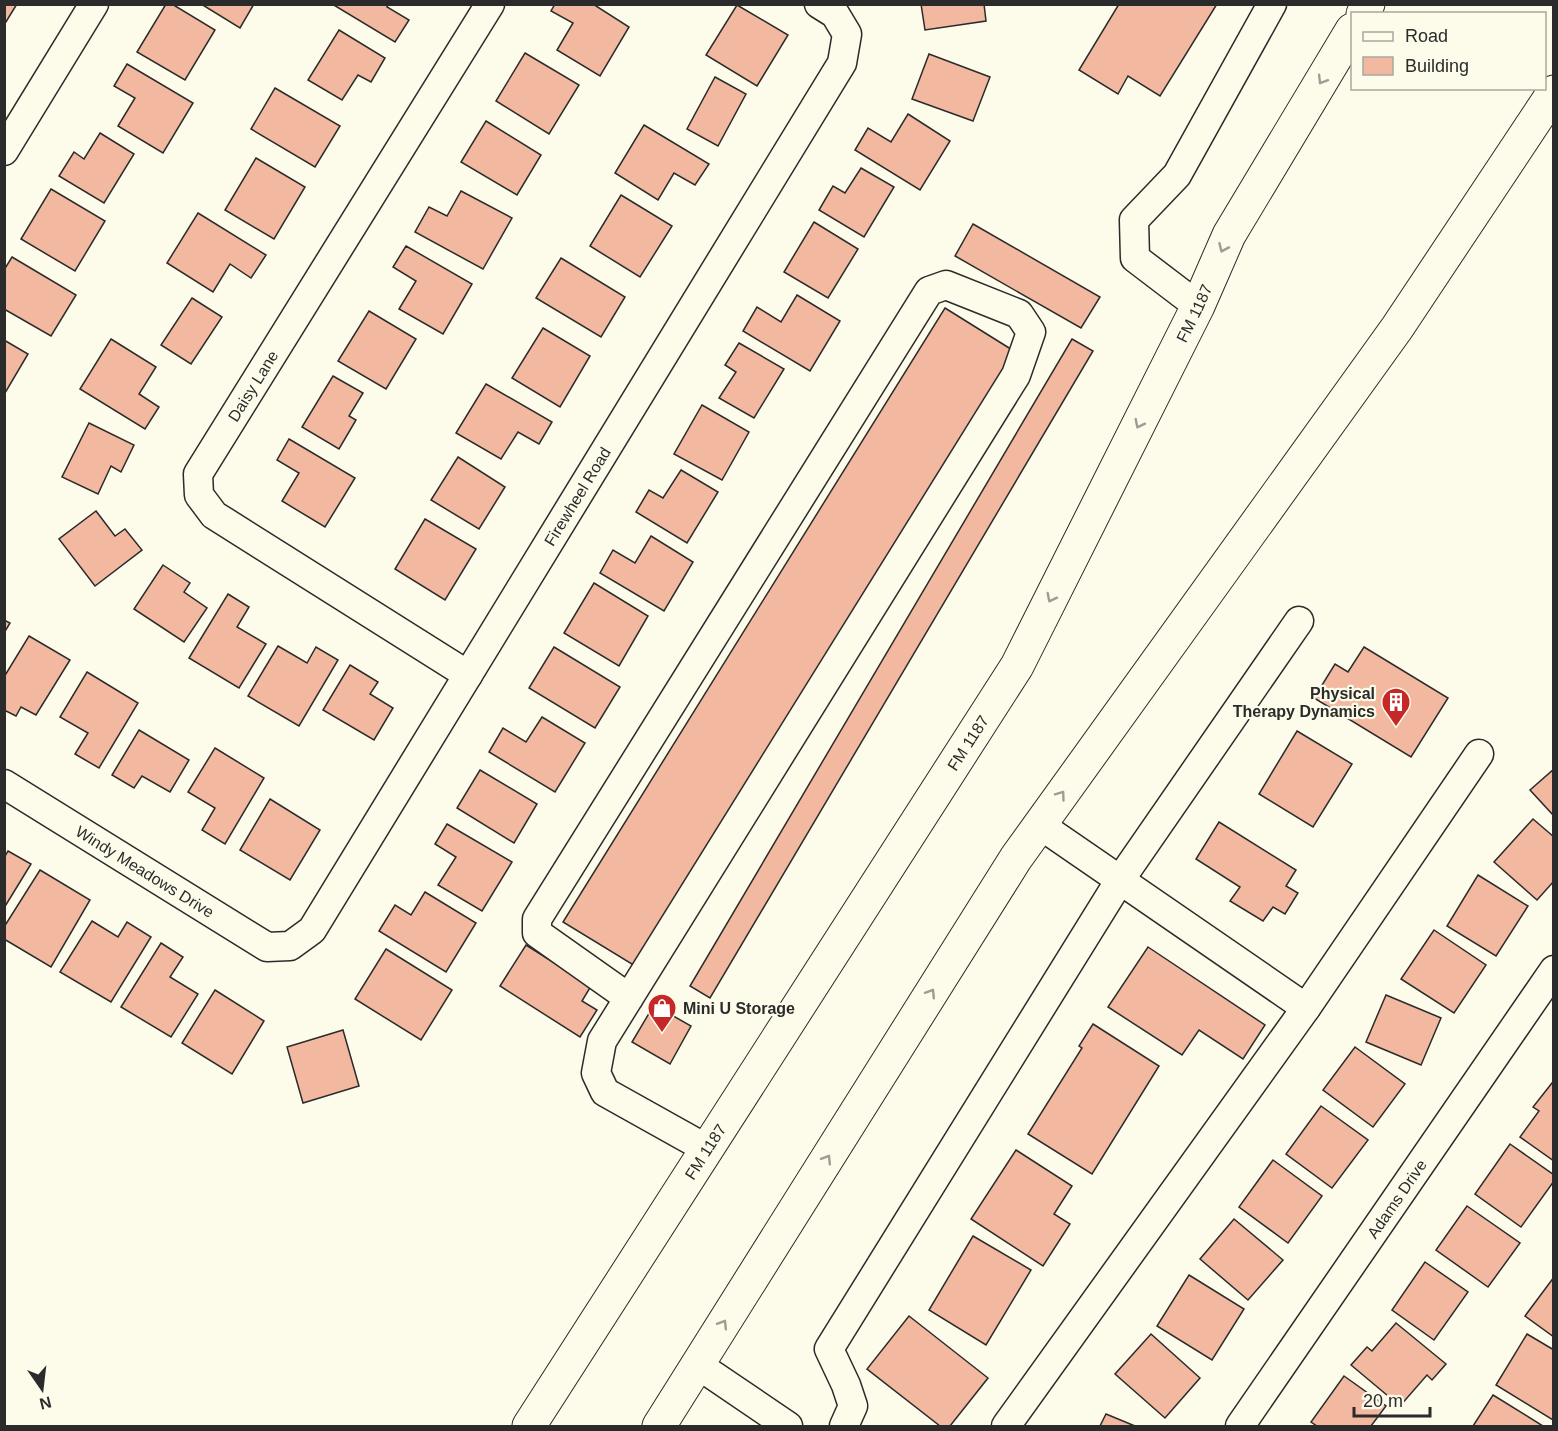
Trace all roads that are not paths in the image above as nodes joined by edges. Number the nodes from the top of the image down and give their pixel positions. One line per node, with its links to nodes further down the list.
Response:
1 (94, 4): 7 (street)
2 (490, 4): 10 (street, Daisy Lane)
3 (819, 4): 10 (street, Firewheel Road)
4 (1272, 4): 8 (street)
5 (1351, 33): 8 (main road, FM 1187 / FM 1187, one-way to 8)
6 (1554, 92): 13 (main road, one-way to 6)
7 (4, 152)
8 (1198, 306): 19 (main road, FM 1187 / FM 1187, one-way to 19)
9 (1299, 621): 14 (street)
10 (468, 675): 15 (street, Firewheel Road)
11 (1479, 754): 18 (street)
12 (4, 784): 15 (street, Windy Meadows Drive)
13 (1040, 825): 14 (street); 20 (main road, one-way to 13)
14 (1120, 880): 18 (street); 24 (street)
15 (290, 946)
16 (1554, 970): 26 (street, Adams Drive)
17 (629, 998): 17 (street); 19 (street)
18 (1306, 1008): 25 (street)
19 (707, 1149): 21 (main road, FM 1187 / FM 1187)
20 (698, 1365): 22 (main road); 23 (street)
21 (529, 1426)
22 (659, 1426)
23 (788, 1426)
24 (844, 1426)
25 (1006, 1426)
26 (1240, 1426)

